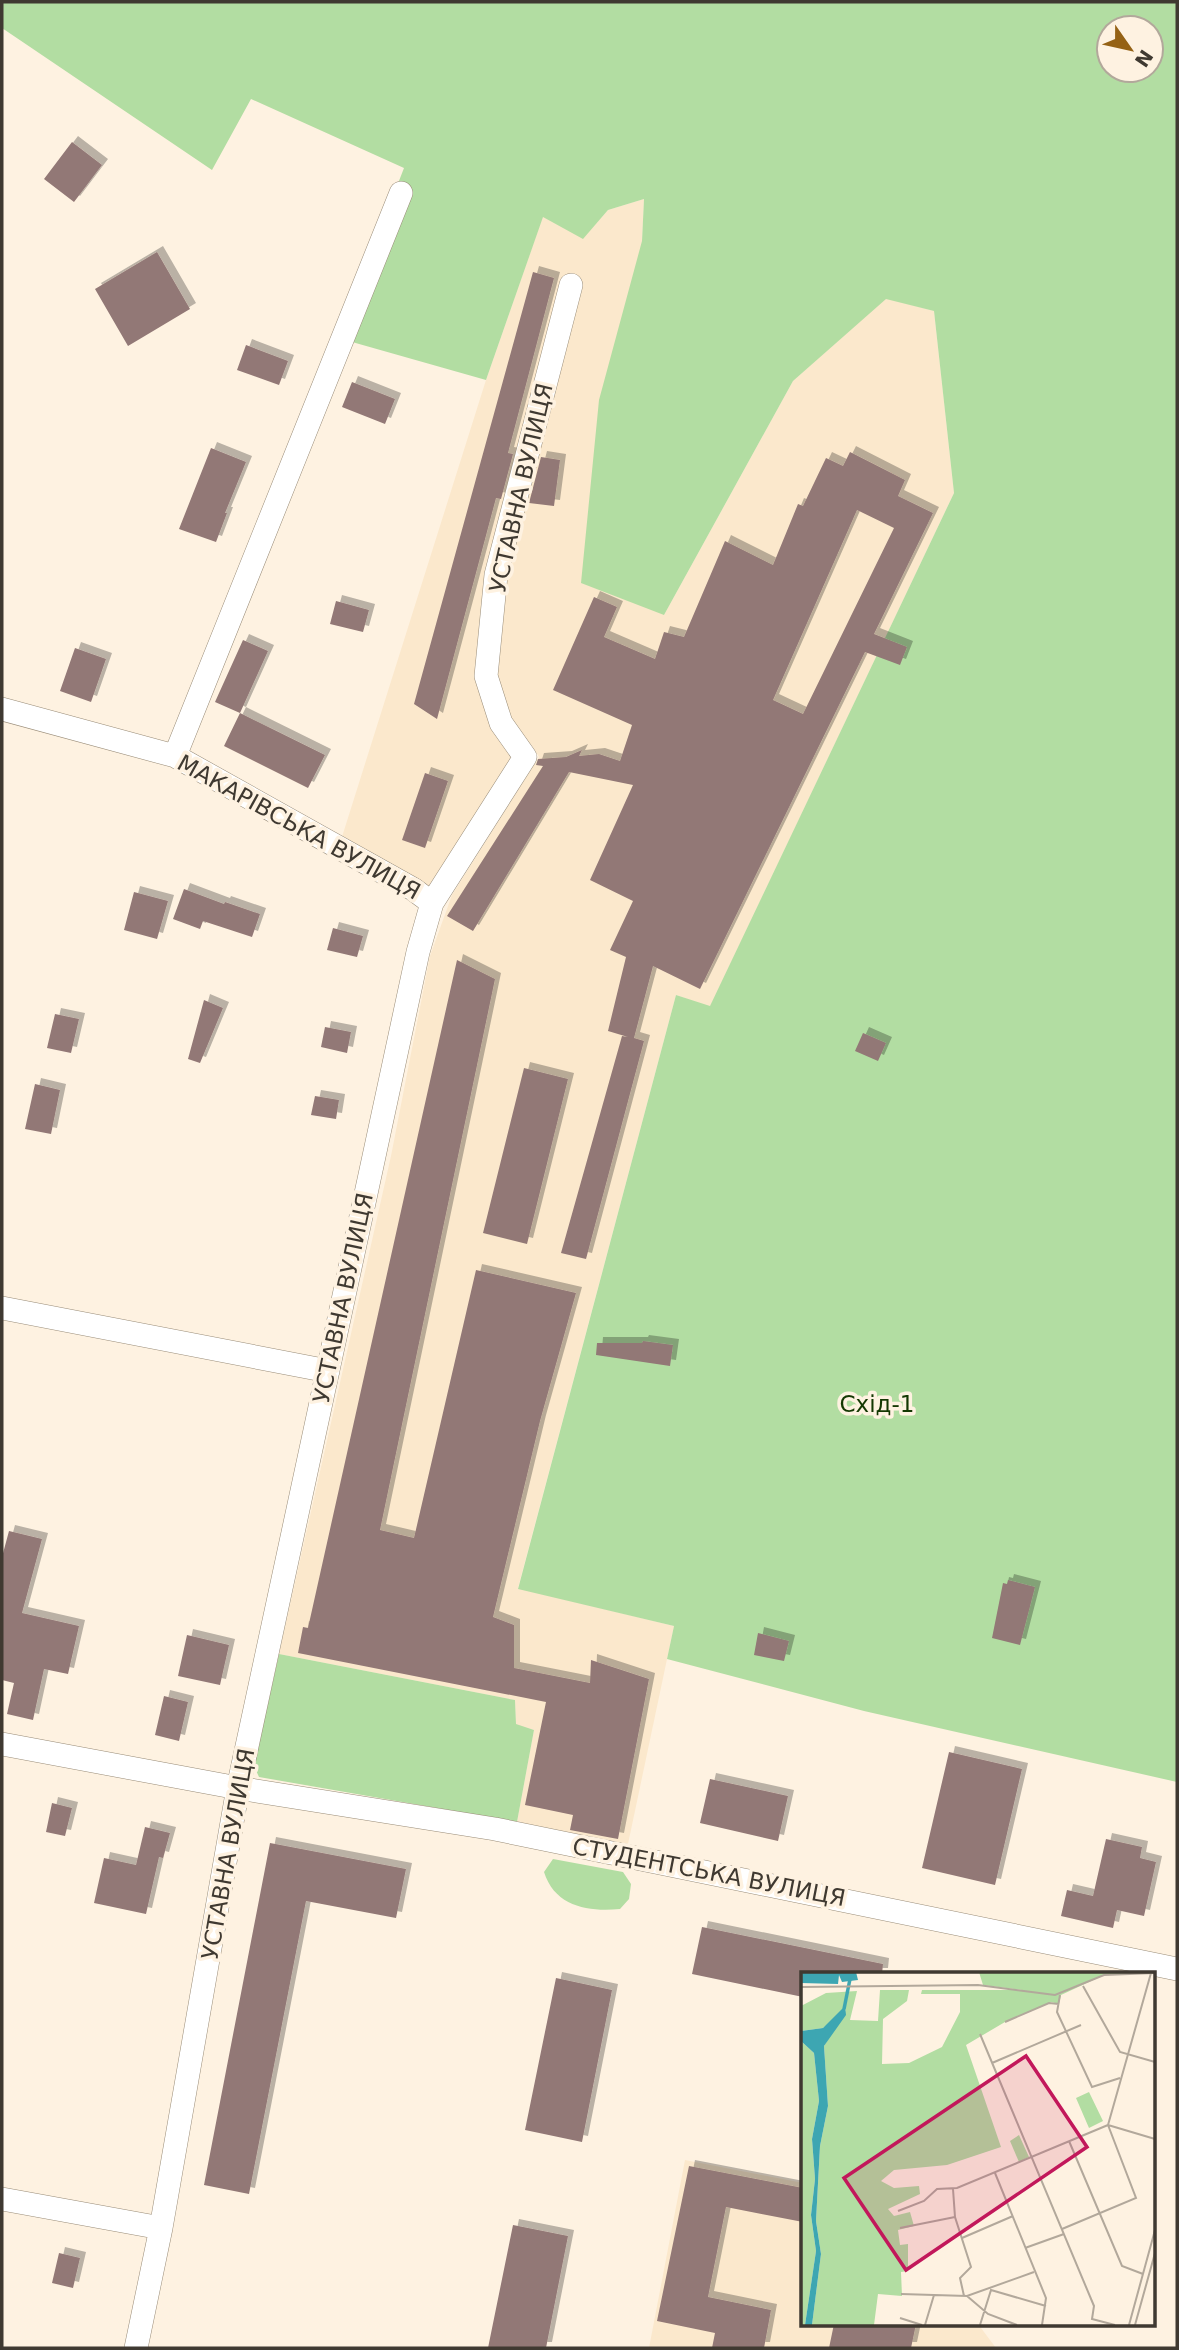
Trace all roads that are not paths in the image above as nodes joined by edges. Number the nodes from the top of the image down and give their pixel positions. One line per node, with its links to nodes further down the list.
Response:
1 (401, 193): 4 (street)
2 (571, 285): 5 (street, УСТАВНА ВУЛИЦЯ)
3 (2, 709): 4 (street, МАКАРІВСЬКА ВУЛИЦЯ)
4 (175, 755): 5 (street, МАКАРІВСЬКА ВУЛИЦЯ)
5 (432, 903): 7 (street, УСТАВНА ВУЛИЦЯ)
6 (2, 1308): 7 (street)
7 (328, 1371): 9 (street, УСТАВНА ВУЛИЦЯ)
8 (2, 1744): 9 (street, СТУДЕНТСЬКА ВУЛИЦЯ)
9 (238, 1788): 10 (street, СТУДЕНТСЬКА ВУЛИЦЯ); 12 (street, УСТАВНА ВУЛИЦЯ)
10 (1177, 1969)
11 (2, 2199): 12 (street)
12 (161, 2228): 13 (street, УСТАВНА ВУЛИЦЯ)
13 (136, 2348)

